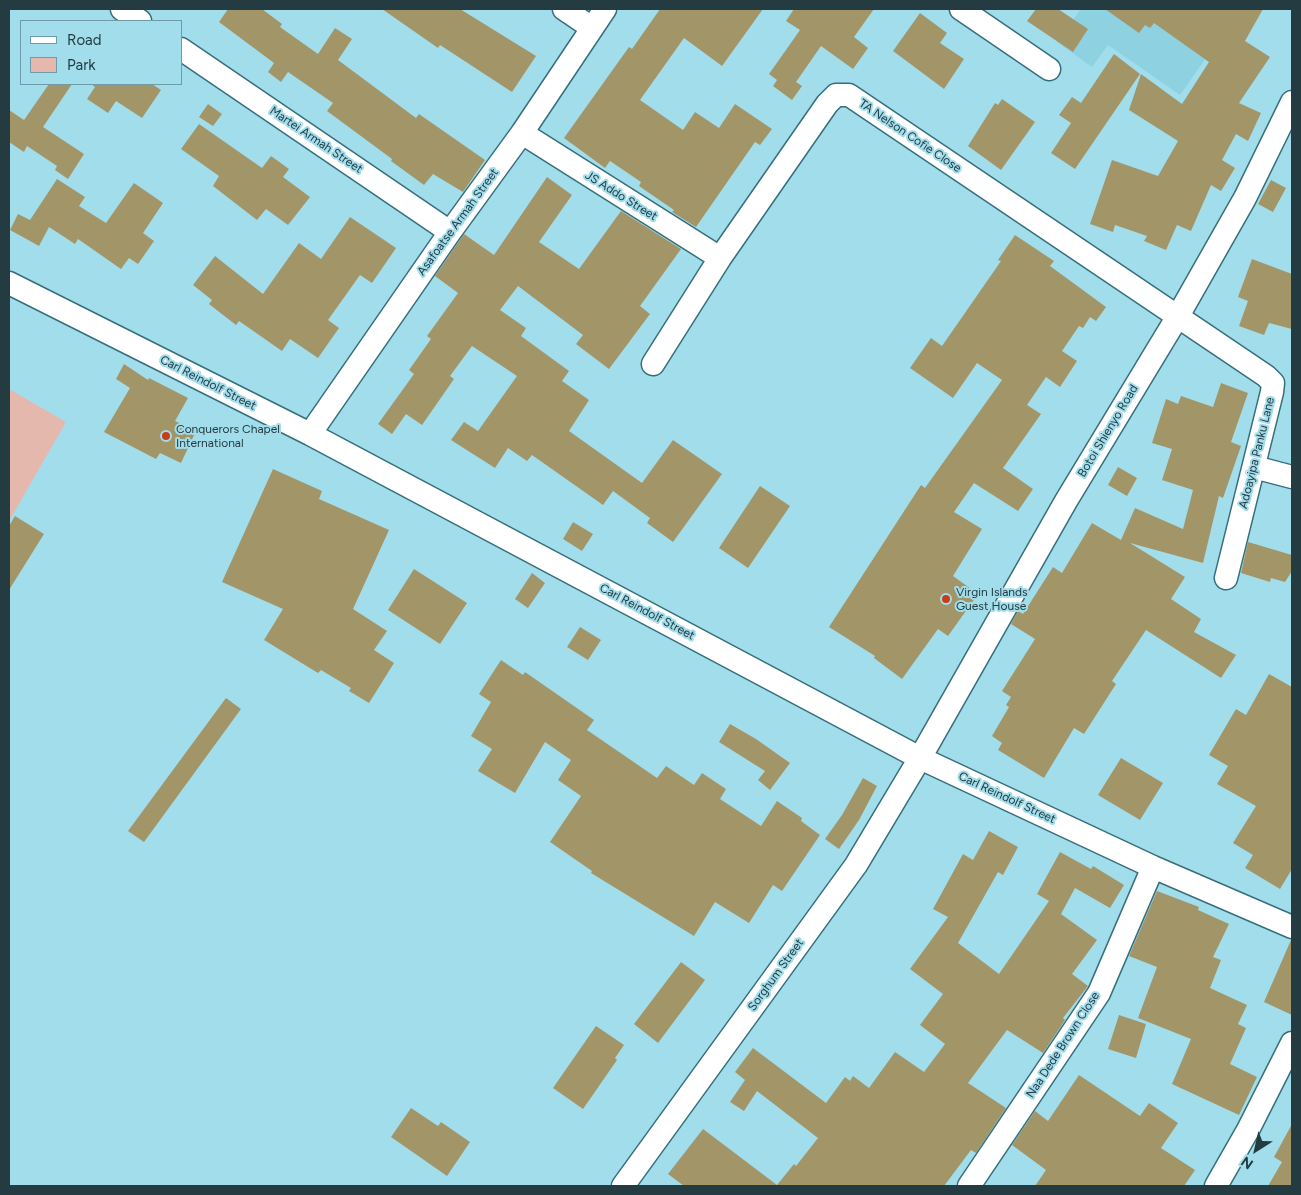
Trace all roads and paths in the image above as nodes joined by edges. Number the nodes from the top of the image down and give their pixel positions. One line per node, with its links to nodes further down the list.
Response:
1 (122, 9): 5 (street)
2 (564, 9): 6 (street)
3 (605, 9): 6 (street, Asafoatse Armah Street)
4 (961, 9): 8 (street)
5 (138, 20)
6 (592, 28): 10 (street, Asafoatse Armah Street)
7 (182, 50): 11 (street, Martei Armah Street)
8 (1049, 69)
9 (1292, 102): 14 (street, Botoi Shienyo Road)
10 (522, 133): 11 (street, Asafoatse Armah Street); 12 (street, JS Addo Street)
11 (450, 232): 16 (street, Asafoatse Armah Street)
12 (720, 258): 14 (street, TA Nelson Cofie Close); 15 (street, TA Nelson Cofie Close)
13 (9, 283): 16 (street, Carl Reindolf Street)
14 (1178, 316): 17 (street, Adoayipa Panku Lane); 20 (street, Botoi Shienyo Road)
15 (653, 364)
16 (310, 434): 20 (street, Carl Reindolf Street)
17 (1254, 467): 18 (street); 19 (street, Adoayipa Panku Lane)
18 (1292, 477)
19 (1226, 578)
20 (920, 758): 21 (street, Carl Reindolf Street); 24 (street, Sorghum Street)
21 (1153, 867): 22 (street, Carl Reindolf Street); 25 (street, Naa Dede Brown Close)
22 (1292, 927)
23 (1292, 1043): 26 (street)
24 (623, 1186)
25 (970, 1186)
26 (1216, 1186)

